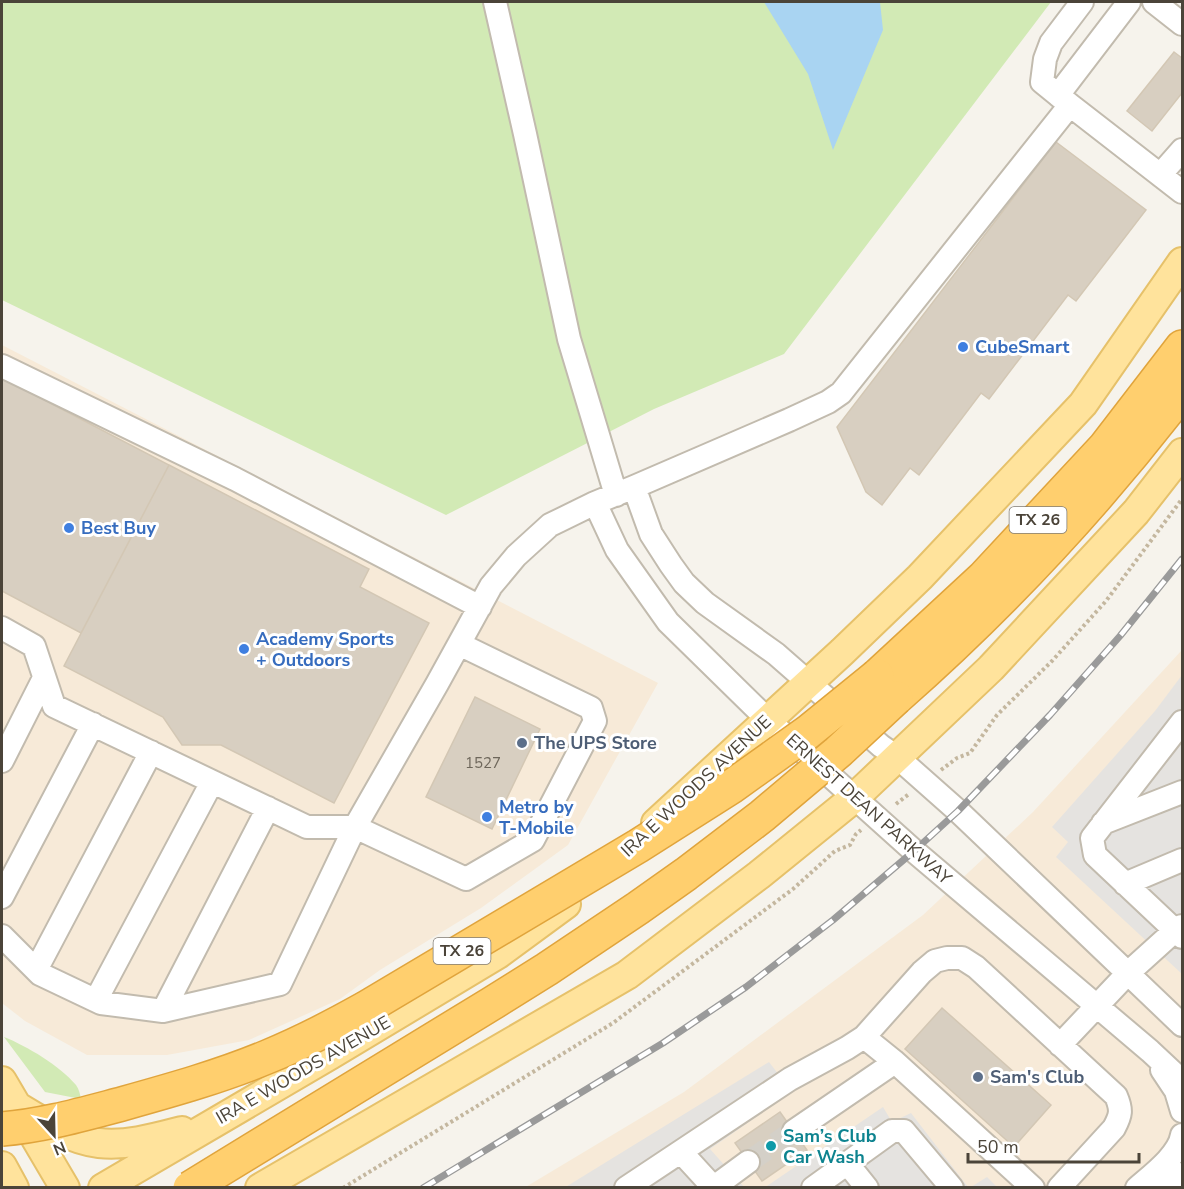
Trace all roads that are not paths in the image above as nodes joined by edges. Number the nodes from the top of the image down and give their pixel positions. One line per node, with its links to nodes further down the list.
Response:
1 (495, 2): 15 (street)
2 (1082, 2): 6 (street)
3 (1129, 2): 6 (street)
4 (1154, 2): 5 (street)
5 (1182, 24)
6 (1064, 100): 8 (street); 15 (street)
7 (1182, 150): 8 (street)
8 (1160, 175): 9 (street)
9 (1182, 192)
10 (1182, 262): 20 (main road, IRA E WOODS AVENUE)
11 (1182, 347): 21 (highway, TX 26)
12 (2, 366): 16 (street)
13 (1182, 392): 21 (highway)
14 (1182, 453): 26 (main road)
15 (615, 495): 16 (street); 20 (street); 22 (street, ERNEST DEAN PARKWAY)
16 (480, 607): 18 (street)
17 (2, 628): 19 (street)
18 (459, 644): 33 (street); 33 (street)
19 (44, 678): 23 (street); 27 (street)
20 (809, 683): 22 (main road, IRA E WOODS AVENUE); 26 (street)
21 (886, 687): 52 (highway, TX 26, bridge); 66 (highway, bridge)
22 (768, 720): 30 (street, ERNEST DEAN PARKWAY); 53 (main road, IRA E WOODS AVENUE)
23 (93, 724): 25 (street); 36 (street)
24 (1181, 725): 32 (street)
25 (151, 752): 28 (street); 39 (street)
26 (897, 757): 30 (main road); 40 (street)
27 (2, 761)
28 (212, 782): 31 (street); 41 (street)
29 (1182, 792): 32 (street)
30 (854, 798): 42 (street, ERNEST DEAN PARKWAY); 67 (main road)
31 (268, 808): 33 (street); 43 (street)
32 (1102, 824): 35 (street)
33 (355, 827): 43 (street)
34 (1182, 860): 35 (street)
35 (1125, 884): 37 (street)
36 (2, 897)
37 (1180, 931): 40 (street)
38 (2, 936): 39 (street)
39 (36, 970): 41 (street)
40 (1128, 973): 42 (street); 44 (street)
41 (96, 1000): 43 (street)
42 (1097, 1006): 46 (street); 47 (street, ERNEST DEAN PARKWAY)
43 (163, 1011)
44 (1182, 1025)
45 (864, 1037): 46 (street); 48 (street); 56 (street)
46 (1060, 1045): 72 (street)
47 (1150, 1051): 50 (street, ERNEST DEAN PARKWAY); 51 (street)
48 (895, 1062): 54 (street); 71 (street)
49 (2, 1081): 52 (main road)
50 (1182, 1081)
51 (1182, 1111)
52 (10, 1118): 53 (main road); 64 (main road)
53 (211, 1124): 65 (main road, IRA E WOODS AVENUE)
54 (794, 1131)
55 (1182, 1135): 73 (street)
56 (681, 1152): 61 (street); 62 (street)
57 (748, 1162): 62 (street)
58 (847, 1163): 68 (street); 69 (street); 70 (street)
59 (2, 1166): 63 (main road)
60 (1182, 1174): 74 (street)
61 (628, 1187)
62 (714, 1187)
63 (14, 1188)
64 (65, 1188)
65 (103, 1188)
66 (190, 1188)
67 (260, 1188)
68 (813, 1188)
69 (867, 1188)
70 (952, 1188)
71 (1033, 1188)
72 (1059, 1188)
73 (1137, 1188)
74 (1148, 1188)

